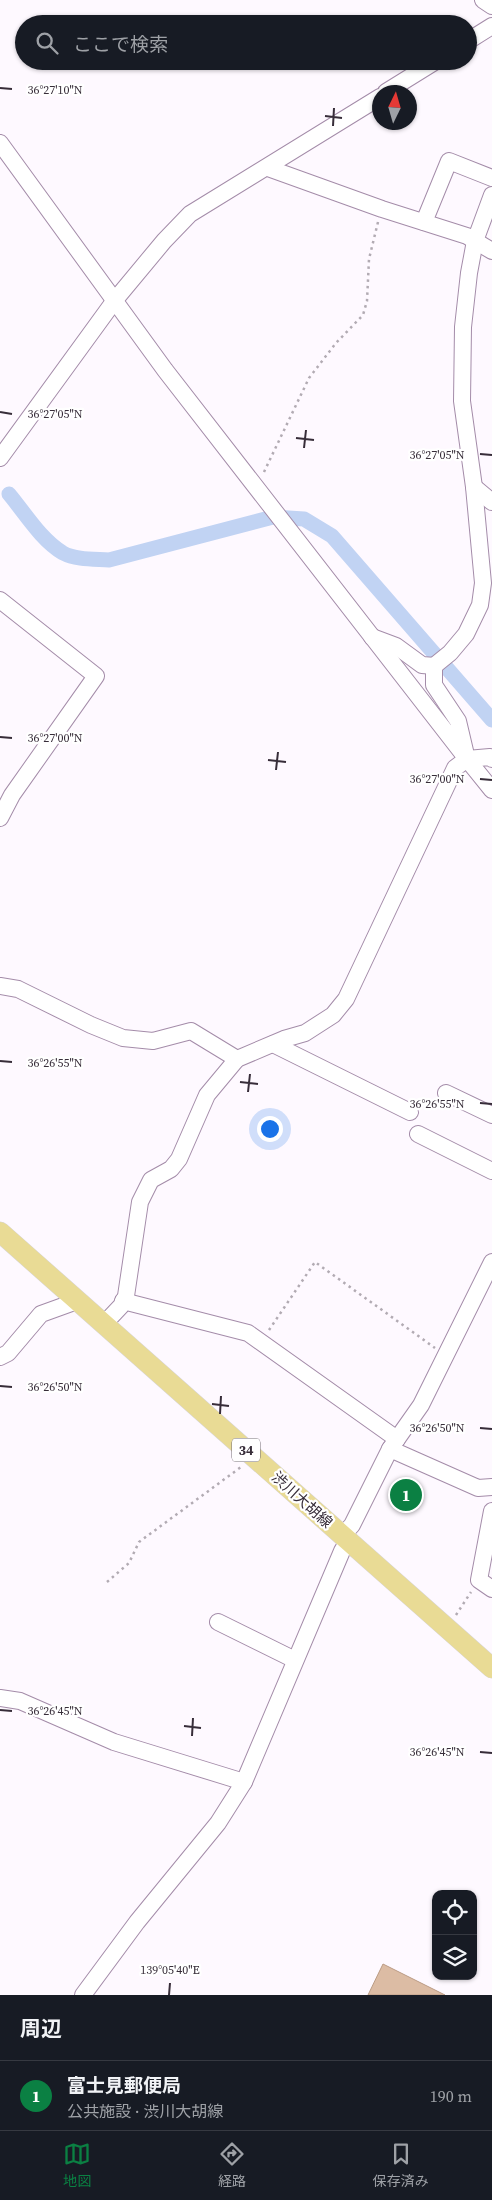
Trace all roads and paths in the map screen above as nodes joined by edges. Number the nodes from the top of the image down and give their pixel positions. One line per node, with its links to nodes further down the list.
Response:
1 (483, 0): 2 (street)
2 (492, 6)
3 (492, 26): 4 (street)
4 (477, 35)
5 (421, 70): 6 (street)
6 (397, 85)
7 (372, 102): 9 (street)
8 (0, 143): 16 (street)
9 (268, 168): 12 (street); 16 (street)
10 (492, 178): 13 (street)
11 (492, 195): 14 (street)
12 (382, 209): 13 (street); 19 (path)
13 (424, 222): 14 (street)
14 (476, 241): 15 (street); 18 (street)
15 (492, 251)
16 (115, 300): 17 (street); 19 (street)
17 (0, 458)
18 (474, 487): 20 (street); 23 (street)
19 (260, 492): 22 (street)
20 (492, 502)
21 (0, 600): 27 (street)
22 (372, 637): 23 (street); 24 (street)
23 (434, 666): 24 (street)
24 (466, 759): 25 (street); 26 (street); 29 (street)
25 (492, 759)
26 (492, 790)
27 (0, 818)
28 (0, 986): 30 (street)
29 (273, 1044): 30 (street); 32 (street)
30 (237, 1059): 39 (street)
31 (446, 1093): 33 (street)
32 (410, 1112)
33 (492, 1115)
34 (418, 1134): 35 (street)
35 (492, 1171)
36 (0, 1232): 38 (main road, 渋川大胡線 / 34)
37 (492, 1262): 42 (street)
38 (77, 1301): 40 (main road, 渋川大胡線 / 34); 43 (street)
39 (123, 1301): 40 (street); 41 (street)
40 (104, 1324): 45 (main road, 渋川大胡線 / 34)
41 (261, 1342): 42 (path); 44 (street)
42 (446, 1356): 44 (street)
43 (0, 1357)
44 (394, 1444): 46 (street); 48 (street)
45 (254, 1457): 48 (main road, 渋川大胡線 / 34); 50 (path)
46 (492, 1488)
47 (492, 1511): 49 (street)
48 (345, 1539): 53 (main road, 渋川大胡線 / 34); 54 (street)
49 (478, 1580): 51 (street); 53 (path)
50 (107, 1582)
51 (492, 1590)
52 (218, 1622): 54 (street)
53 (447, 1629): 55 (main road, 渋川大胡線 / 34)
54 (295, 1660): 57 (street)
55 (492, 1668)
56 (0, 1698): 57 (street)
57 (244, 1782): 58 (street)
58 (83, 1995)

